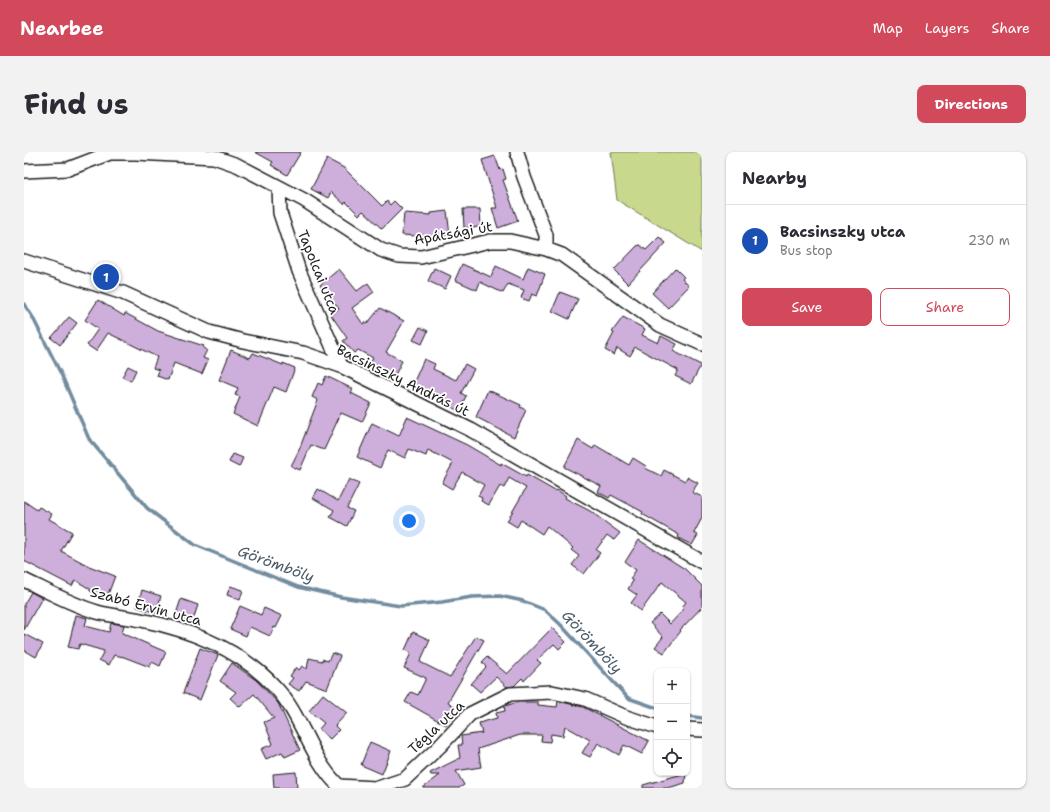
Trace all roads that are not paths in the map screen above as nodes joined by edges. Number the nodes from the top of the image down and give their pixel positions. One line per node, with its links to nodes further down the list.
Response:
1 (517, 152): 6 (street)
2 (109, 153): 3 (street, Apátsági út); 4 (street, Apátsági út)
3 (215, 155): 5 (street, Apátsági út)
4 (24, 172)
5 (279, 188): 6 (street, Apátsági út); 9 (street, Tapolcai utca)
6 (546, 249): 8 (street, Apátsági út)
7 (24, 261): 9 (street, Bacsinszky András út)
8 (702, 344)
9 (340, 366): 10 (street, Bacsinszky András út)
10 (702, 562)
11 (24, 580): 15 (street, Szabó Ervin utca)
12 (654, 726): 16 (street, Tégla utca)
13 (690, 729): 14 (street)
14 (702, 730)
15 (338, 787): 16 (street, Tégla utca)
16 (377, 788)

